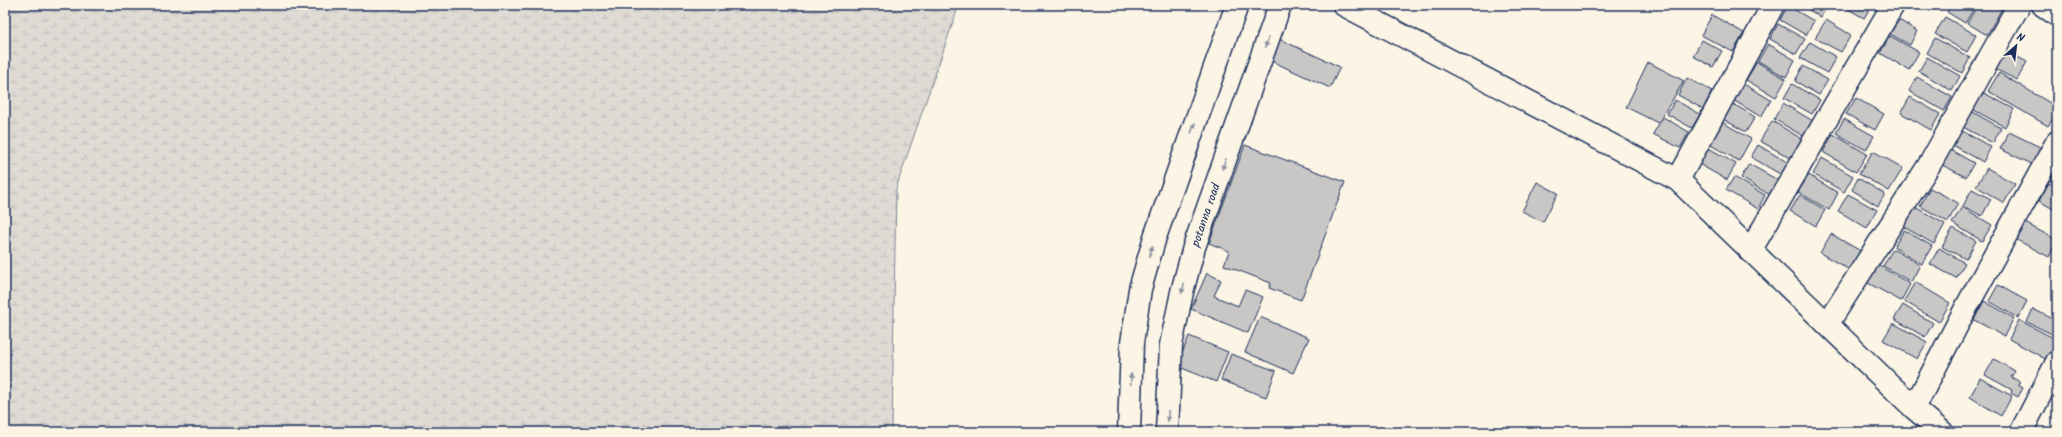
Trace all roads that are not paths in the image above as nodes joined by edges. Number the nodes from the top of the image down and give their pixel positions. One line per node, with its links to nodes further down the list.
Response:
1 (1237, 5): 15 (street, one-way to 1)
2 (1280, 5): 16 (street, potanna road, one-way to 16)
3 (1344, 5): 10 (street)
4 (1772, 5): 10 (street)
5 (1893, 5): 11 (street)
6 (2019, 5): 12 (street)
7 (2043, 5): 8 (street)
8 (2057, 15)
9 (2057, 142): 14 (street)
10 (1678, 180): 11 (street)
11 (1750, 252): 12 (street)
12 (1828, 323): 14 (street)
13 (2057, 362): 18 (street)
14 (1914, 408): 17 (street)
15 (1129, 432)
16 (1167, 432)
17 (1942, 432)
18 (2021, 432)

